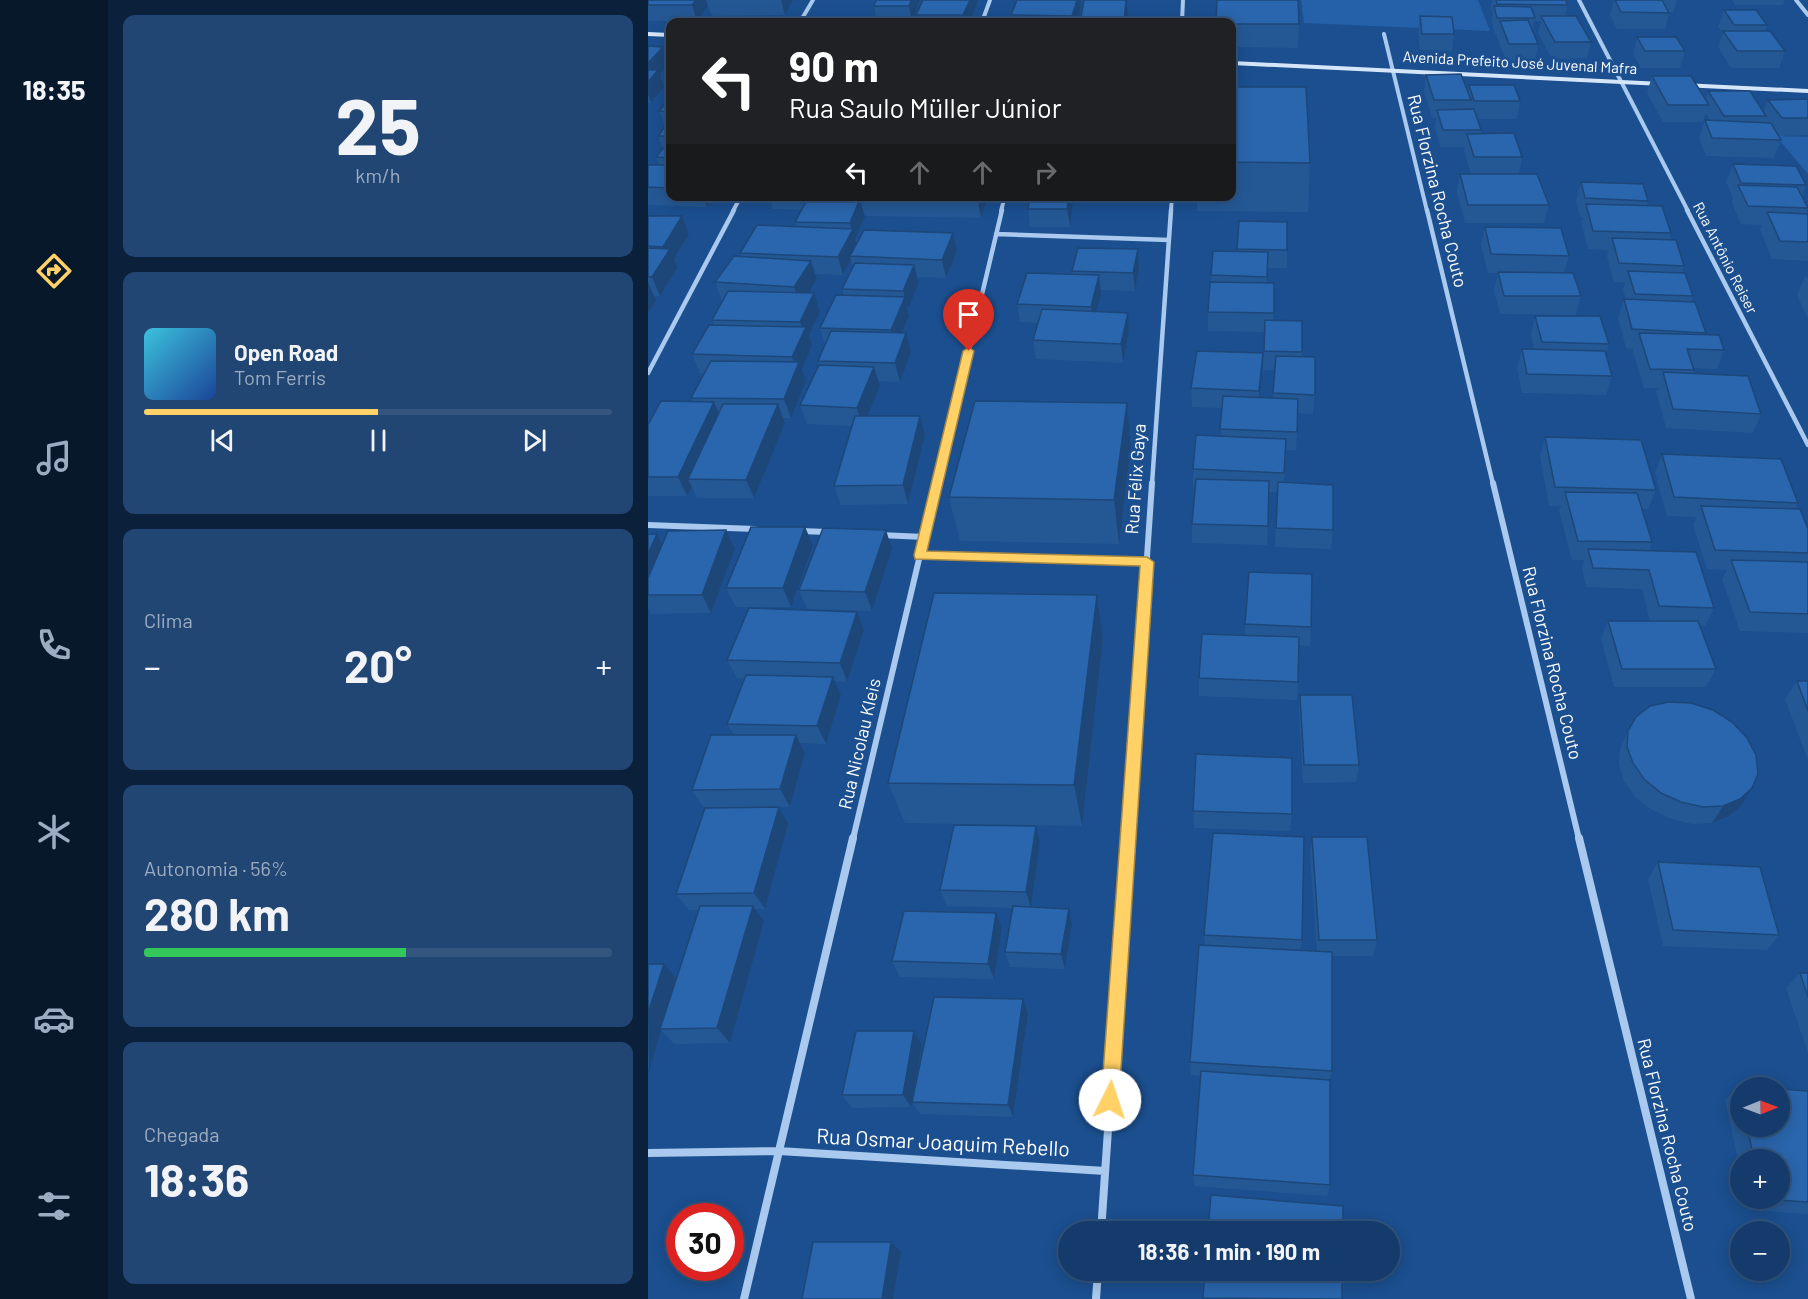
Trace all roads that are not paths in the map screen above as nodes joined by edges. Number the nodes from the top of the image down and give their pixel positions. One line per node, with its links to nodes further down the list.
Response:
1 (813, 0): 7 (street)
2 (990, 0): 8 (street)
3 (1183, 0): 9 (street)
4 (1579, 0): 15 (street, Rua Antônio Reiser)
5 (1796, 0): 6 (street)
6 (1808, 15)
7 (802, 18)
8 (983, 18)
9 (1182, 18)
10 (648, 34): 12 (main road)
11 (1384, 34): 14 (street, Rua Florzina Rocha Couto)
12 (666, 35)
13 (1236, 63): 14 (main road, Avenida Prefeito José Juvenal Mafra)
14 (1392, 70): 15 (main road, Avenida Prefeito José Juvenal Mafra); 39 (street, Rua Florzina Rocha Couto)
15 (1621, 82): 16 (main road, Avenida Prefeito José Juvenal Mafra); 23 (street, Rua Antônio Reiser)
16 (1808, 91)
17 (738, 201): 22 (street)
18 (1004, 201): 20 (street, Rua Nicolau Kleis)
19 (1172, 201): 21 (street, Rua Félix Gaya)
20 (996, 234): 21 (street); 29 (street, Rua Nicolau Kleis)
21 (1169, 240): 31 (street, Rua Félix Gaya)
22 (648, 373)
23 (1808, 445)
24 (648, 525): 25 (street)
25 (763, 530)
26 (798, 531): 27 (street)
27 (832, 533)
28 (867, 534): 29 (street)
29 (925, 537): 30 (street, Rua Nicolau Kleis)
30 (920, 555): 31 (street); 32 (street, Rua Nicolau Kleis)
31 (1147, 562): 34 (street, Rua Félix Gaya)
32 (779, 1151): 33 (street, Rua Osmar Joaquim Rebello); 34 (street, Rua Osmar Joaquim Rebello); 37 (street, Rua Nicolau Kleis)
33 (648, 1154)
34 (1105, 1171): 35 (street, Rua Félix Gaya)
35 (1102, 1221)
36 (1097, 1281): 38 (street)
37 (744, 1299)
38 (1096, 1299)
39 (1691, 1299)

